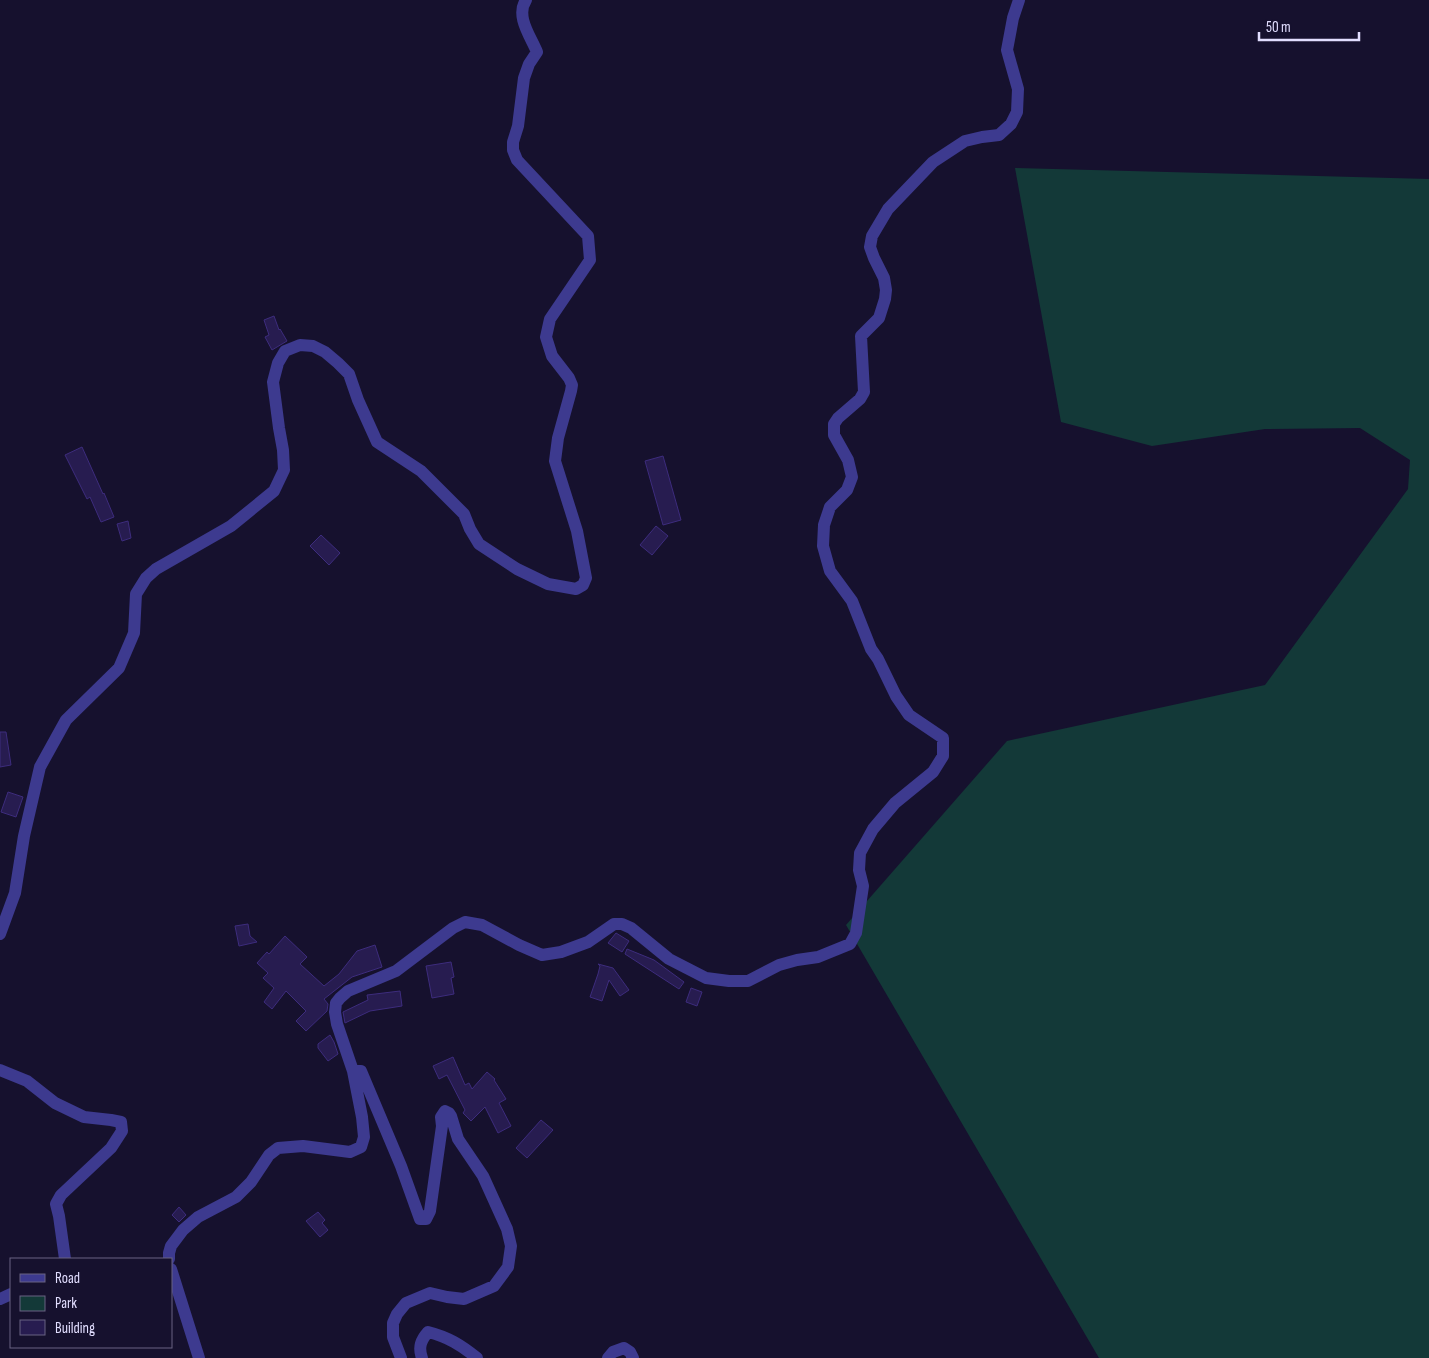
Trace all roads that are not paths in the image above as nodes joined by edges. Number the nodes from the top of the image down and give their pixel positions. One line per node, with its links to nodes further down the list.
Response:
1 (526, 0): 3 (street)
2 (1019, 0): 5 (street)
3 (0, 934)
4 (0, 1070): 6 (street)
5 (353, 1071): 7 (street); 10 (street)
6 (65, 1258)
7 (169, 1258)
8 (172, 1271): 9 (street)
9 (199, 1358)
10 (401, 1358)
11 (422, 1358): 12 (street)
12 (477, 1358)
13 (608, 1358): 14 (street)
14 (633, 1358)

